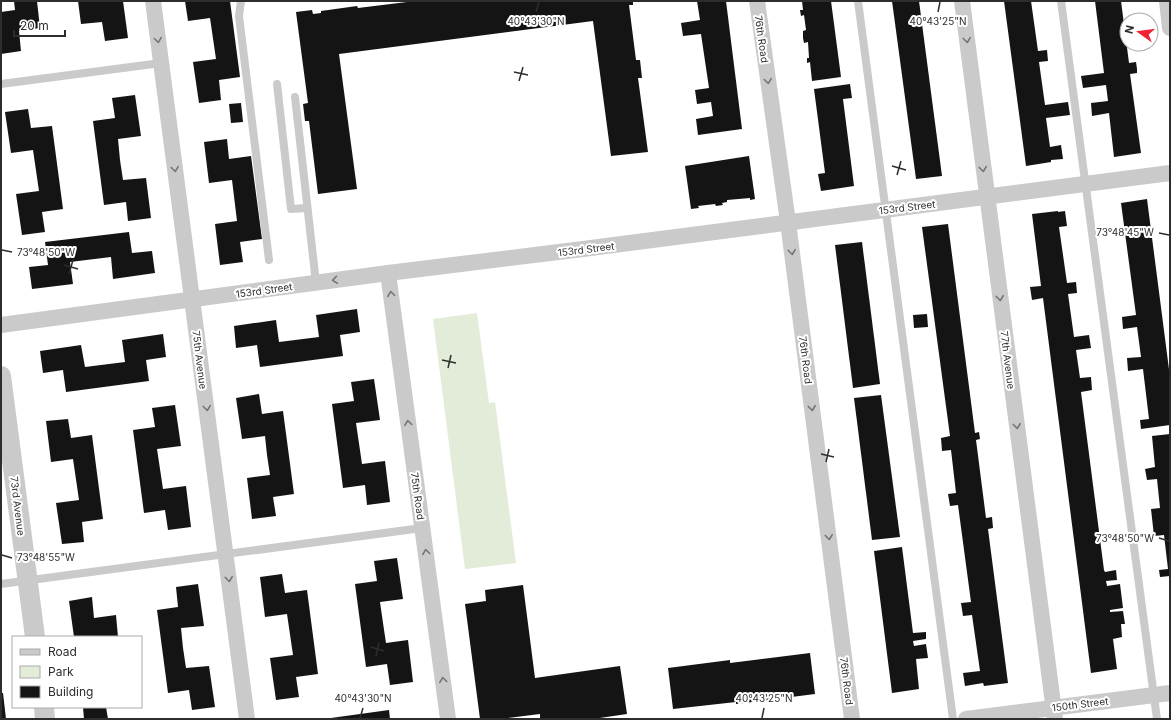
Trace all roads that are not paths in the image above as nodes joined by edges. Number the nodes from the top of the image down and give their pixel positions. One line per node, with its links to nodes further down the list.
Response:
1 (153, 1): 9 (street, 75th Avenue, one-way to 9)
2 (241, 1): 19 (lane)
3 (757, 1): 18 (street, 76th Road, one-way to 18)
4 (858, 1): 17 (lane)
5 (962, 1): 15 (street, 77th Avenue, one-way to 15)
6 (1061, 1): 14 (lane)
7 (1167, 1): 8 (street)
8 (1170, 28)
9 (161, 63): 10 (lane); 22 (street, 75th Avenue, one-way to 22)
10 (1, 84)
11 (277, 84): 16 (lane)
12 (295, 97): 16 (lane)
13 (1170, 173): 14 (street, 153rd Street)
14 (1085, 184): 15 (street, 153rd Street); 31 (lane)
15 (987, 196): 17 (street, 153rd Street); 33 (street, 77th Avenue, one-way to 33)
16 (307, 208): 21 (lane)
17 (886, 209): 18 (street, 153rd Street); 38 (lane)
18 (788, 222): 20 (street, 153rd Street); 37 (street, 76th Road, one-way to 37)
19 (269, 260)
20 (388, 273): 21 (street, 153rd Street, one-way to 21); 25 (street, 75th Road, one-way to 20)
21 (316, 283): 22 (street, 153rd Street)
22 (192, 300): 23 (street, 153rd Street); 26 (street, 75th Avenue, one-way to 26)
23 (1, 325)
24 (1, 376): 27 (street, 73rd Avenue)
25 (422, 528): 26 (lane); 36 (street, 75th Road, one-way to 25)
26 (226, 554): 27 (lane); 35 (street, 75th Avenue, one-way to 35)
27 (28, 581): 28 (lane); 29 (street, 73rd Avenue)
28 (1, 584)
29 (35, 636)
30 (1170, 693): 31 (street, 150th Street)
31 (1154, 695): 33 (street, 150th Street); 40 (lane)
32 (44, 708): 34 (street)
33 (1054, 713): 39 (street, 150th Street)
34 (45, 719)
35 (247, 719)
36 (448, 719)
37 (852, 719)
38 (953, 719)
39 (966, 719)
40 (1157, 719)

